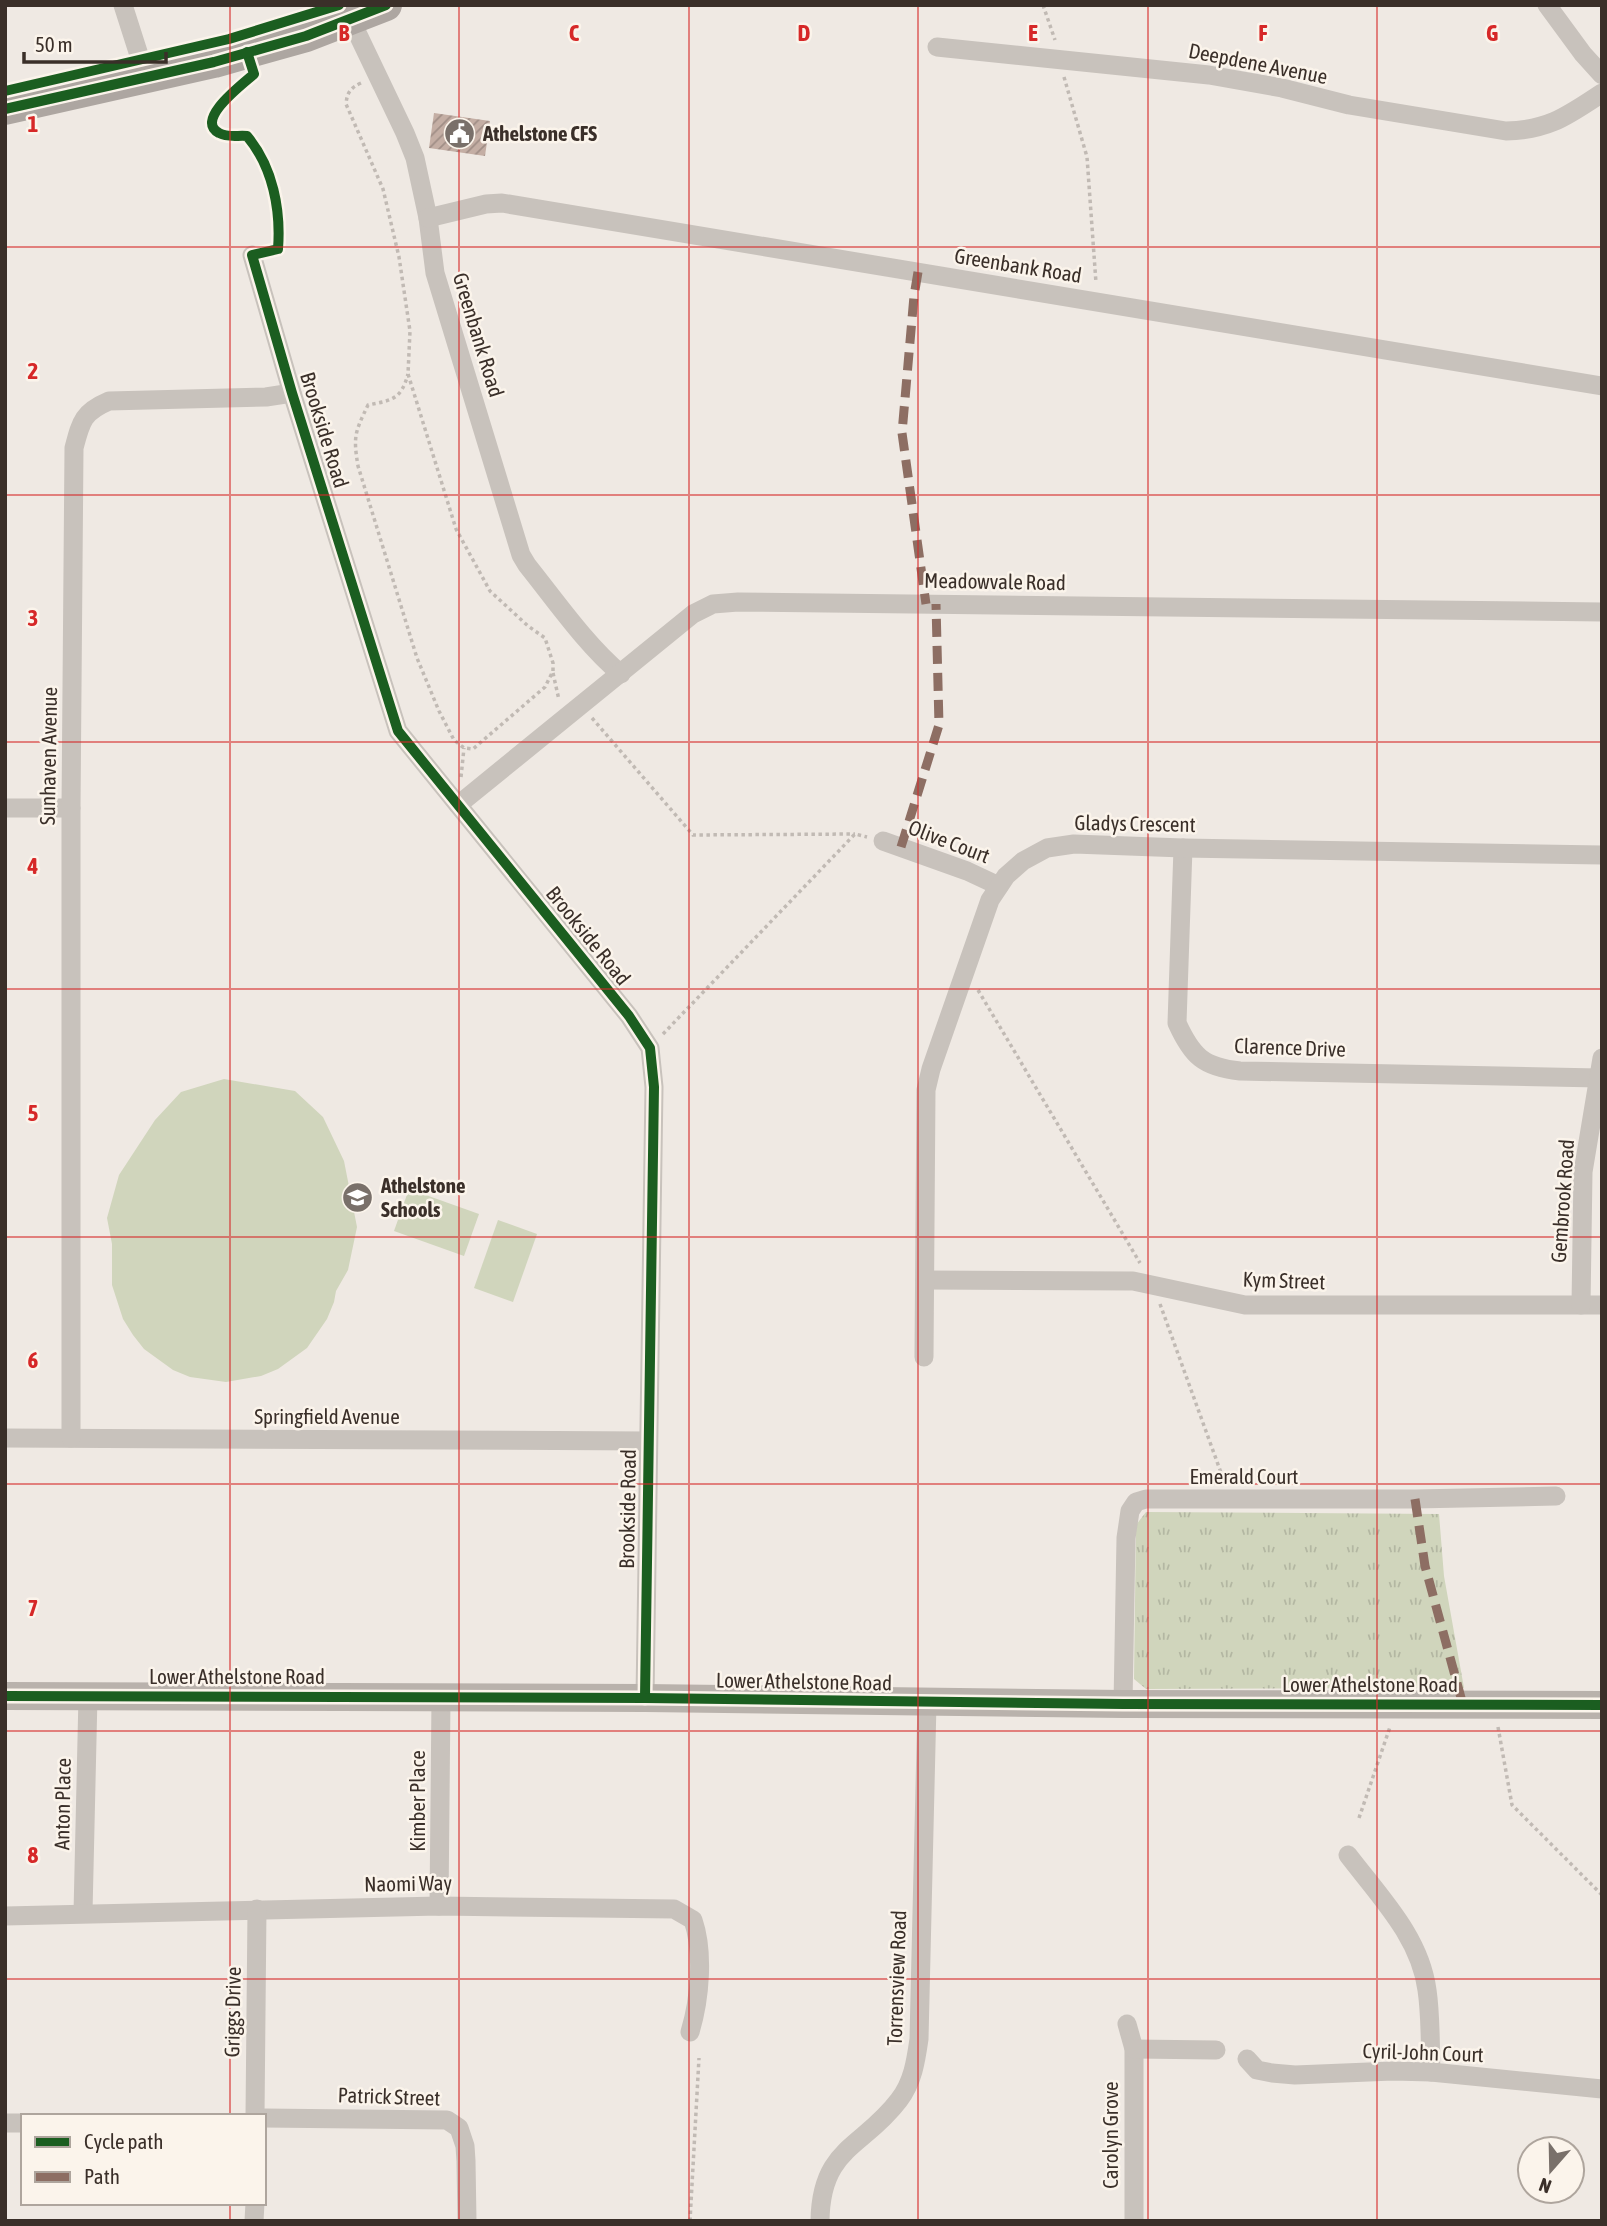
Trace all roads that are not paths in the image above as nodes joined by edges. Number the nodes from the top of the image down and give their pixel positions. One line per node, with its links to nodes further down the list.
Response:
1 (123, 5): 6 (street)
2 (386, 5): 4 (main road)
3 (1547, 5): 7 (street)
4 (347, 10): 6 (main road); 11 (street, Greenbank Road)
5 (937, 47): 9 (street, Deepdene Avenue)
6 (143, 68): 8 (main road); 10 (main road)
7 (1602, 75)
8 (5, 91)
9 (1602, 93)
10 (5, 109)
11 (428, 218): 13 (street, Greenbank Road); 16 (street, Greenbank Road)
12 (252, 255): 14 (street, Brookside Road)
13 (1602, 386)
14 (292, 393): 17 (street, Brookside Road); 19 (street, Sunhaven Avenue)
15 (1602, 612): 16 (street, Meadowvale Road)
16 (621, 674): 17 (street, Meadowvale Road)
17 (458, 805): 32 (street, Brookside Road)
18 (5, 808): 19 (street)
19 (71, 808): 31 (street, Sunhaven Avenue)
20 (883, 841): 23 (street, Olive Court)
21 (1183, 848): 22 (street, Gladys Crescent); 23 (street, Gladys Crescent); 25 (street, Clarence Drive)
22 (1602, 855)
23 (999, 886): 26 (street, Gladys Crescent)
24 (1602, 1058): 25 (street, Gembrook Road)
25 (1599, 1078): 27 (street, Gembrook Road)
26 (925, 1280): 27 (street, Kym Street); 29 (street, Gladys Crescent)
27 (1581, 1305): 28 (street, Kym Street)
28 (1602, 1305)
29 (924, 1357)
30 (5, 1438): 31 (street, Springfield Avenue)
31 (71, 1438): 32 (street, Springfield Avenue)
32 (648, 1441): 37 (street, Brookside Road)
33 (1556, 1496): 39 (street, Emerald Court)
34 (5, 1696): 35 (street, Lower Athelstone Road)
35 (88, 1696): 36 (street, Lower Athelstone Road); 44 (street, Anton Place)
36 (441, 1697): 37 (street, Lower Athelstone Road); 42 (street, Kimber Place)
37 (645, 1698): 38 (street, Lower Athelstone Road)
38 (927, 1703): 39 (street, Lower Athelstone Road); 56 (street, Torrensview Road)
39 (1123, 1704): 40 (street, Lower Athelstone Road)
40 (1602, 1705)
41 (1348, 1856): 51 (street)
42 (439, 1906): 43 (street, Naomi Way); 47 (street, Naomi Way)
43 (257, 1909): 44 (street, Naomi Way); 53 (street, Griggs Drive)
44 (83, 1913): 45 (street, Naomi Way)
45 (5, 1916)
46 (1127, 2024): 48 (street, Carolyn Grove)
47 (690, 2032)
48 (1134, 2049): 49 (street); 57 (street, Carolyn Grove)
49 (1216, 2050)
50 (1247, 2059): 51 (street, Cyril-John Court)
51 (1431, 2072): 52 (street, Cyril-John Court)
52 (1602, 2089)
53 (255, 2114)
54 (266, 2118): 55 (street, Patrick Street)
55 (467, 2221)
56 (820, 2221)
57 (1134, 2221)

